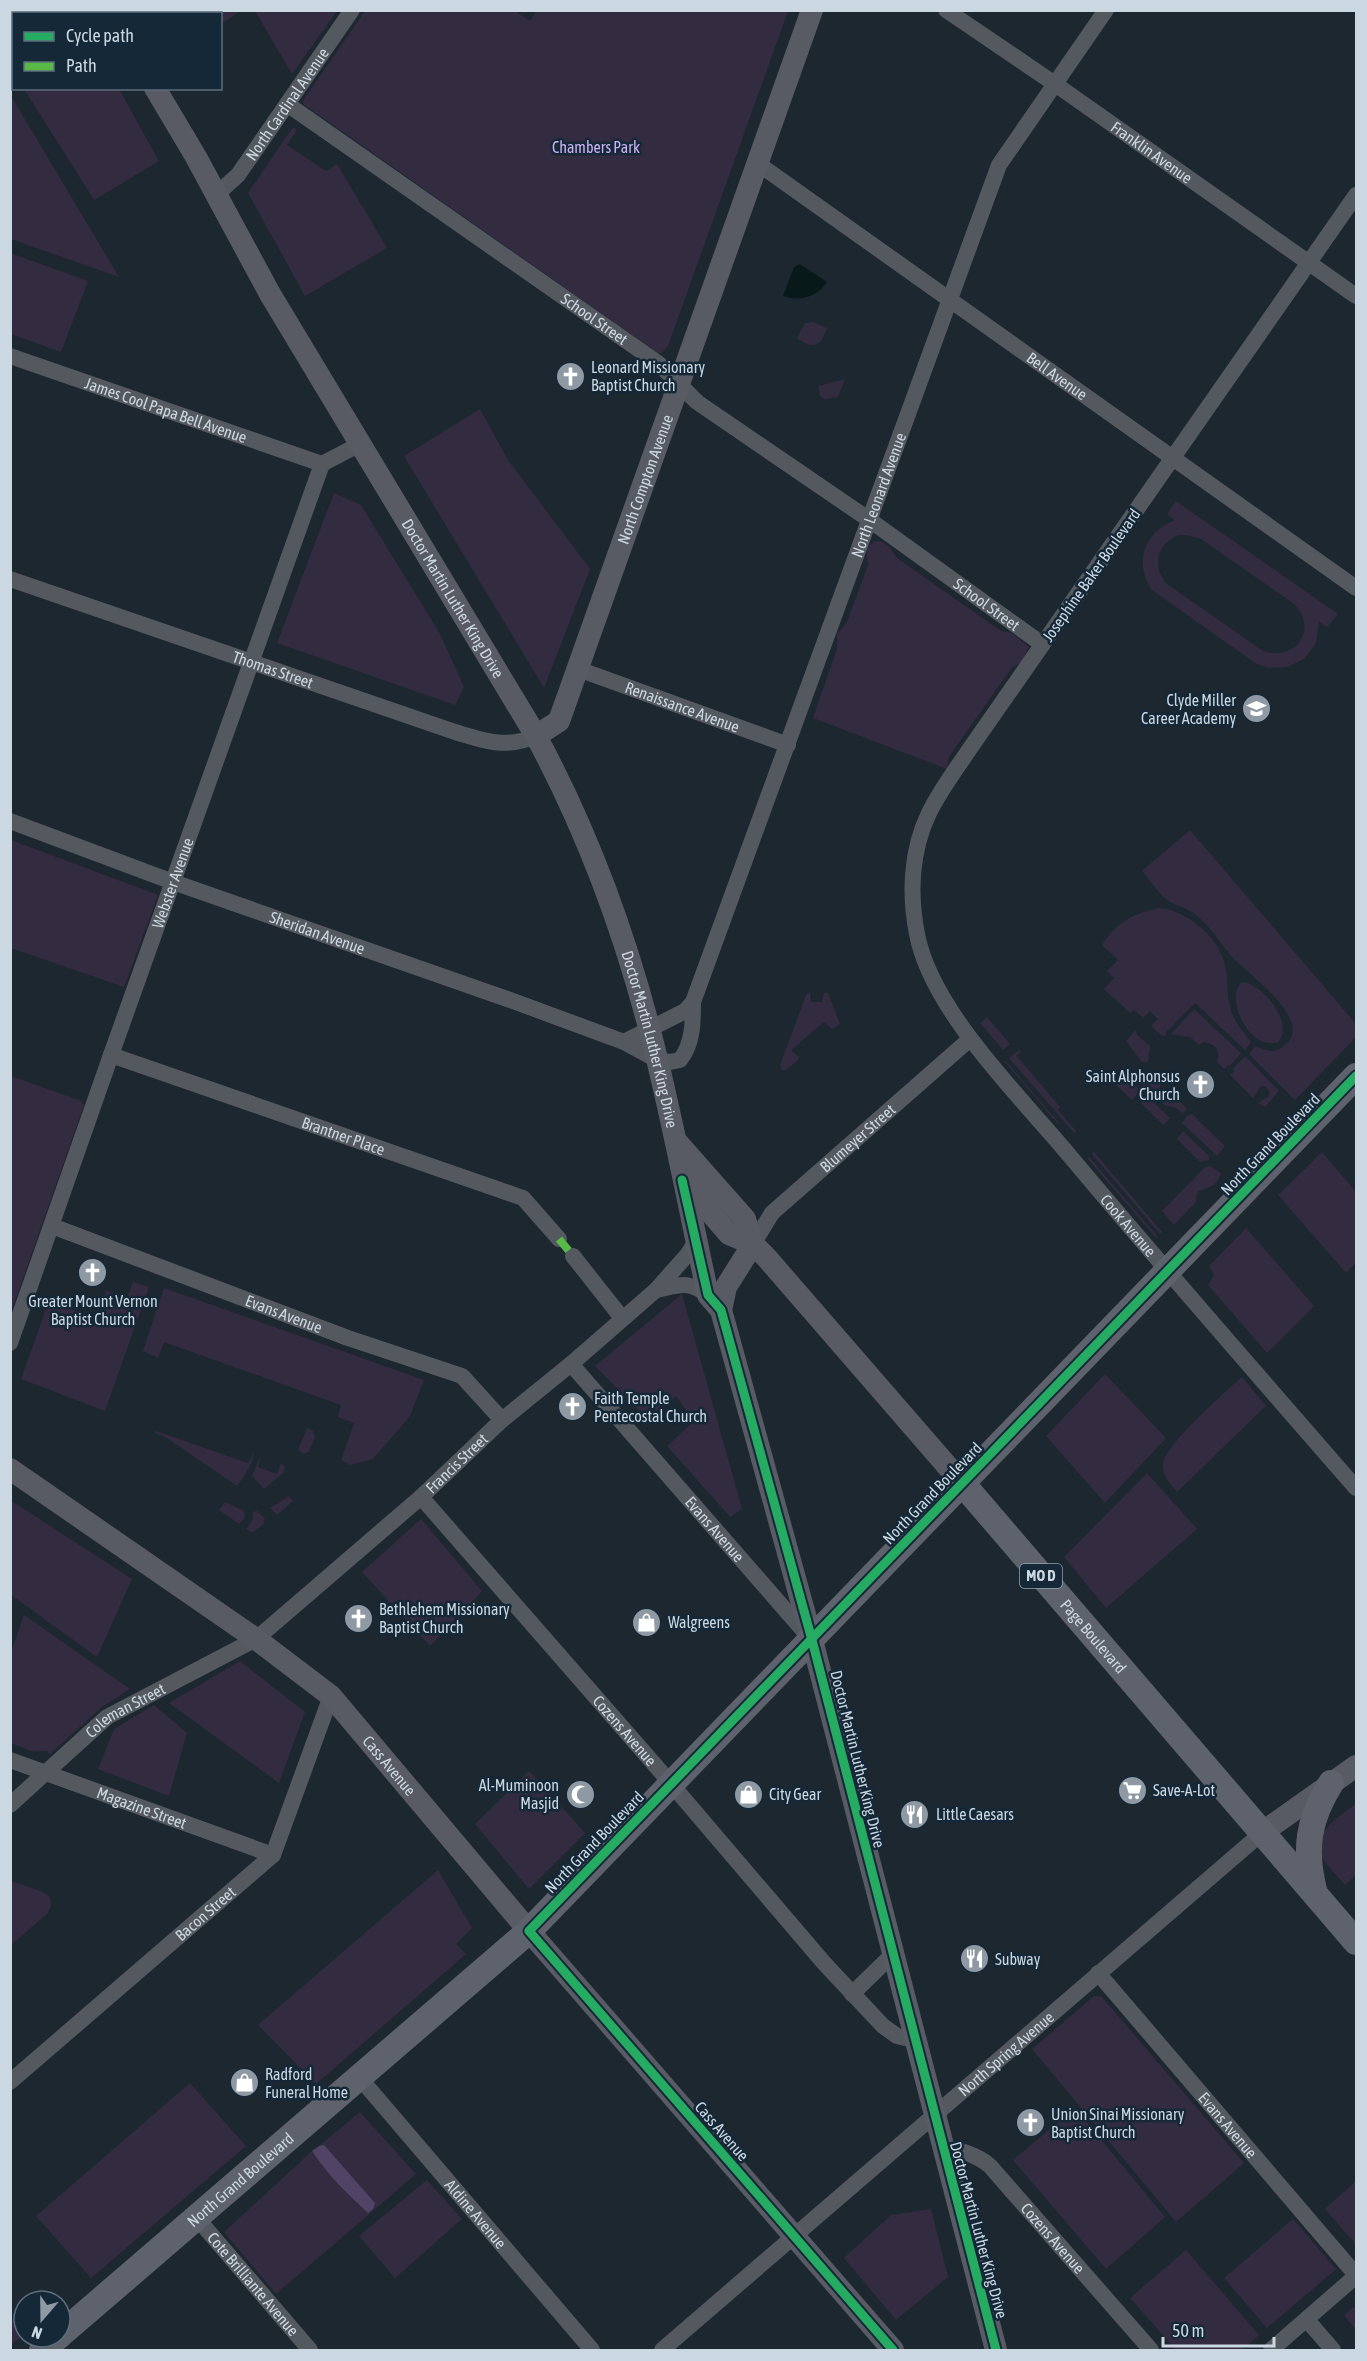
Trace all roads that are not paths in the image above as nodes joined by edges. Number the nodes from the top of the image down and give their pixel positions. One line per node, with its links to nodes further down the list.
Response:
1 (352, 10): 7 (street, North Cardinal Avenue)
2 (812, 10): 8 (main road, North Compton Avenue)
3 (946, 10): 5 (street, Franklin Avenue)
4 (1106, 10): 5 (street, North Leonard Avenue)
5 (1055, 84): 11 (street, Franklin Avenue); 13 (street, North Leonard Avenue)
6 (156, 90): 9 (main road, Doctor Martin Luther King Drive / MO D)
7 (287, 104): 9 (street, North Cardinal Avenue); 15 (street, School Street)
8 (757, 163): 13 (street, Bell Avenue); 15 (main road, North Compton Avenue)
9 (216, 195): 16 (main road, Doctor Martin Luther King Drive / MO D)
10 (1356, 195): 11 (street, Josephine Baker Boulevard)
11 (1309, 264): 12 (street, Franklin Avenue); 17 (street, Josephine Baker Boulevard)
12 (1356, 296)
13 (950, 298): 17 (street, Bell Avenue); 19 (street, North Leonard Avenue)
14 (10, 356): 18 (street, James Cool Papa Bell Avenue)
15 (680, 384): 19 (street, School Street); 24 (main road, North Compton Avenue)
16 (360, 444): 18 (street); 25 (main road, Doctor Martin Luther King Drive / MO D)
17 (1174, 458): 21 (street, Bell Avenue); 22 (street, Josephine Baker Boulevard)
18 (322, 464): 23 (street, Webster Avenue)
19 (871, 522): 22 (street, School Street); 26 (street, North Leonard Avenue)
20 (10, 579): 23 (street, Thomas Street)
21 (1356, 588)
22 (1042, 644): 29 (street, Josephine Baker Boulevard)
23 (252, 662): 25 (street, Thomas Street); 28 (street, Webster Avenue)
24 (578, 669): 25 (main road, North Compton Avenue); 26 (street, Renaissance Avenue)
25 (536, 736): 31 (main road, Doctor Martin Luther King Drive / MO D)
26 (788, 745): 30 (street, North Leonard Avenue)
27 (10, 820): 28 (street, Sheridan Avenue)
28 (173, 882): 33 (street, Sheridan Avenue); 34 (street, Webster Avenue)
29 (934, 982): 32 (street, Cook Avenue)
30 (693, 1002): 31 (street); 35 (street, North Leonard Avenue)
31 (649, 1028): 33 (street); 35 (main road, Doctor Martin Luther King Drive / MO D)
32 (970, 1039): 42 (street, Blumeyer Street); 44 (street, Cook Avenue)
33 (624, 1042): 35 (street, Sheridan Avenue)
34 (111, 1055): 39 (street, Webster Avenue); 40 (street, Brantner Place)
35 (657, 1060): 37 (main road, Doctor Martin Luther King Drive / MO D)
36 (1354, 1084): 44 (main road, North Grand Boulevard)
37 (675, 1139): 38 (main road, Doctor Martin Luther King Drive / MO D); 42 (main road, Doctor Martin Luther King Drive / MO D)
38 (682, 1180): 41 (main road, Doctor Martin Luther King Drive); 42 (main road, Page Boulevard / MO D)
39 (52, 1226): 48 (street, Webster Avenue); 50 (street, Evans Avenue)
40 (559, 1239)
41 (696, 1241): 45 (street, Francis Street); 46 (main road, Doctor Martin Luther King Drive)
42 (753, 1244): 46 (main road); 52 (main road, Page Boulevard / MO D)
43 (573, 1256): 47 (street)
44 (1167, 1271): 52 (main road, North Grand Boulevard); 53 (street, Cook Avenue)
45 (656, 1290): 46 (street, Francis Street); 47 (street, Francis Street)
46 (715, 1303): 56 (main road, Doctor Martin Luther King Drive)
47 (622, 1318): 49 (street, Francis Street)
48 (10, 1343)
49 (571, 1364): 50 (street, Francis Street); 56 (street, Evans Avenue)
50 (502, 1420): 54 (street, Francis Street)
51 (10, 1469): 55 (main road, Cass Avenue)
52 (962, 1484): 56 (main road, North Grand Boulevard); 64 (main road, Page Boulevard / MO D)
53 (1356, 1488)
54 (421, 1497): 55 (street, Francis Street); 61 (street, Cozens Avenue)
55 (256, 1639): 57 (main road, Cass Avenue); 60 (street, Coleman Street)
56 (812, 1640): 61 (main road, North Grand Boulevard); 69 (main road, Doctor Martin Luther King Drive)
57 (331, 1696): 65 (street, Bacon Street); 67 (main road, Cass Avenue)
58 (10, 1760): 60 (street, Magazine Street)
59 (1356, 1766): 62 (main road, North Spring Avenue)
60 (47, 1774): 63 (street, Coleman Street); 65 (street, Magazine Street)
61 (672, 1784): 67 (main road, North Grand Boulevard); 71 (street, Cozens Avenue)
62 (1331, 1784): 64 (main road, North Spring Avenue); 66 (main road)
63 (10, 1805)
64 (1263, 1832): 66 (main road, Page Boulevard / MO D); 70 (street, North Spring Avenue)
65 (273, 1855): 74 (street, Bacon Street)
66 (1315, 1894): 68 (main road, Page Boulevard / MO D)
67 (529, 1930): 73 (main road, North Grand Boulevard); 78 (main road, Cass Avenue)
68 (1356, 1942)
69 (892, 1955): 71 (street); 72 (main road, Doctor Martin Luther King Drive)
70 (1098, 1973): 75 (street, North Spring Avenue); 79 (street, Evans Avenue)
71 (852, 1994): 72 (street, Cozens Avenue)
72 (914, 2040): 75 (main road, Doctor Martin Luther King Drive)
73 (359, 2077): 77 (main road, North Grand Boulevard); 83 (street, Aldine Avenue)
74 (10, 2082)
75 (934, 2116): 76 (main road, Doctor Martin Luther King Drive); 78 (street, North Spring Avenue)
76 (942, 2147): 86 (main road, Doctor Martin Luther King Drive); 87 (street, Cozens Avenue)
77 (196, 2217): 81 (main road, North Grand Boulevard); 82 (street, Cote Brilliante Avenue)
78 (793, 2235): 84 (street, North Spring Avenue); 85 (main road, Cass Avenue)
79 (1356, 2275): 80 (street)
80 (1306, 2320): 88 (street); 89 (street)
81 (72, 2325)
82 (310, 2350)
83 (592, 2350)
84 (662, 2350)
85 (893, 2350)
86 (996, 2350)
87 (1151, 2350)
88 (1271, 2350)
89 (1333, 2350)

